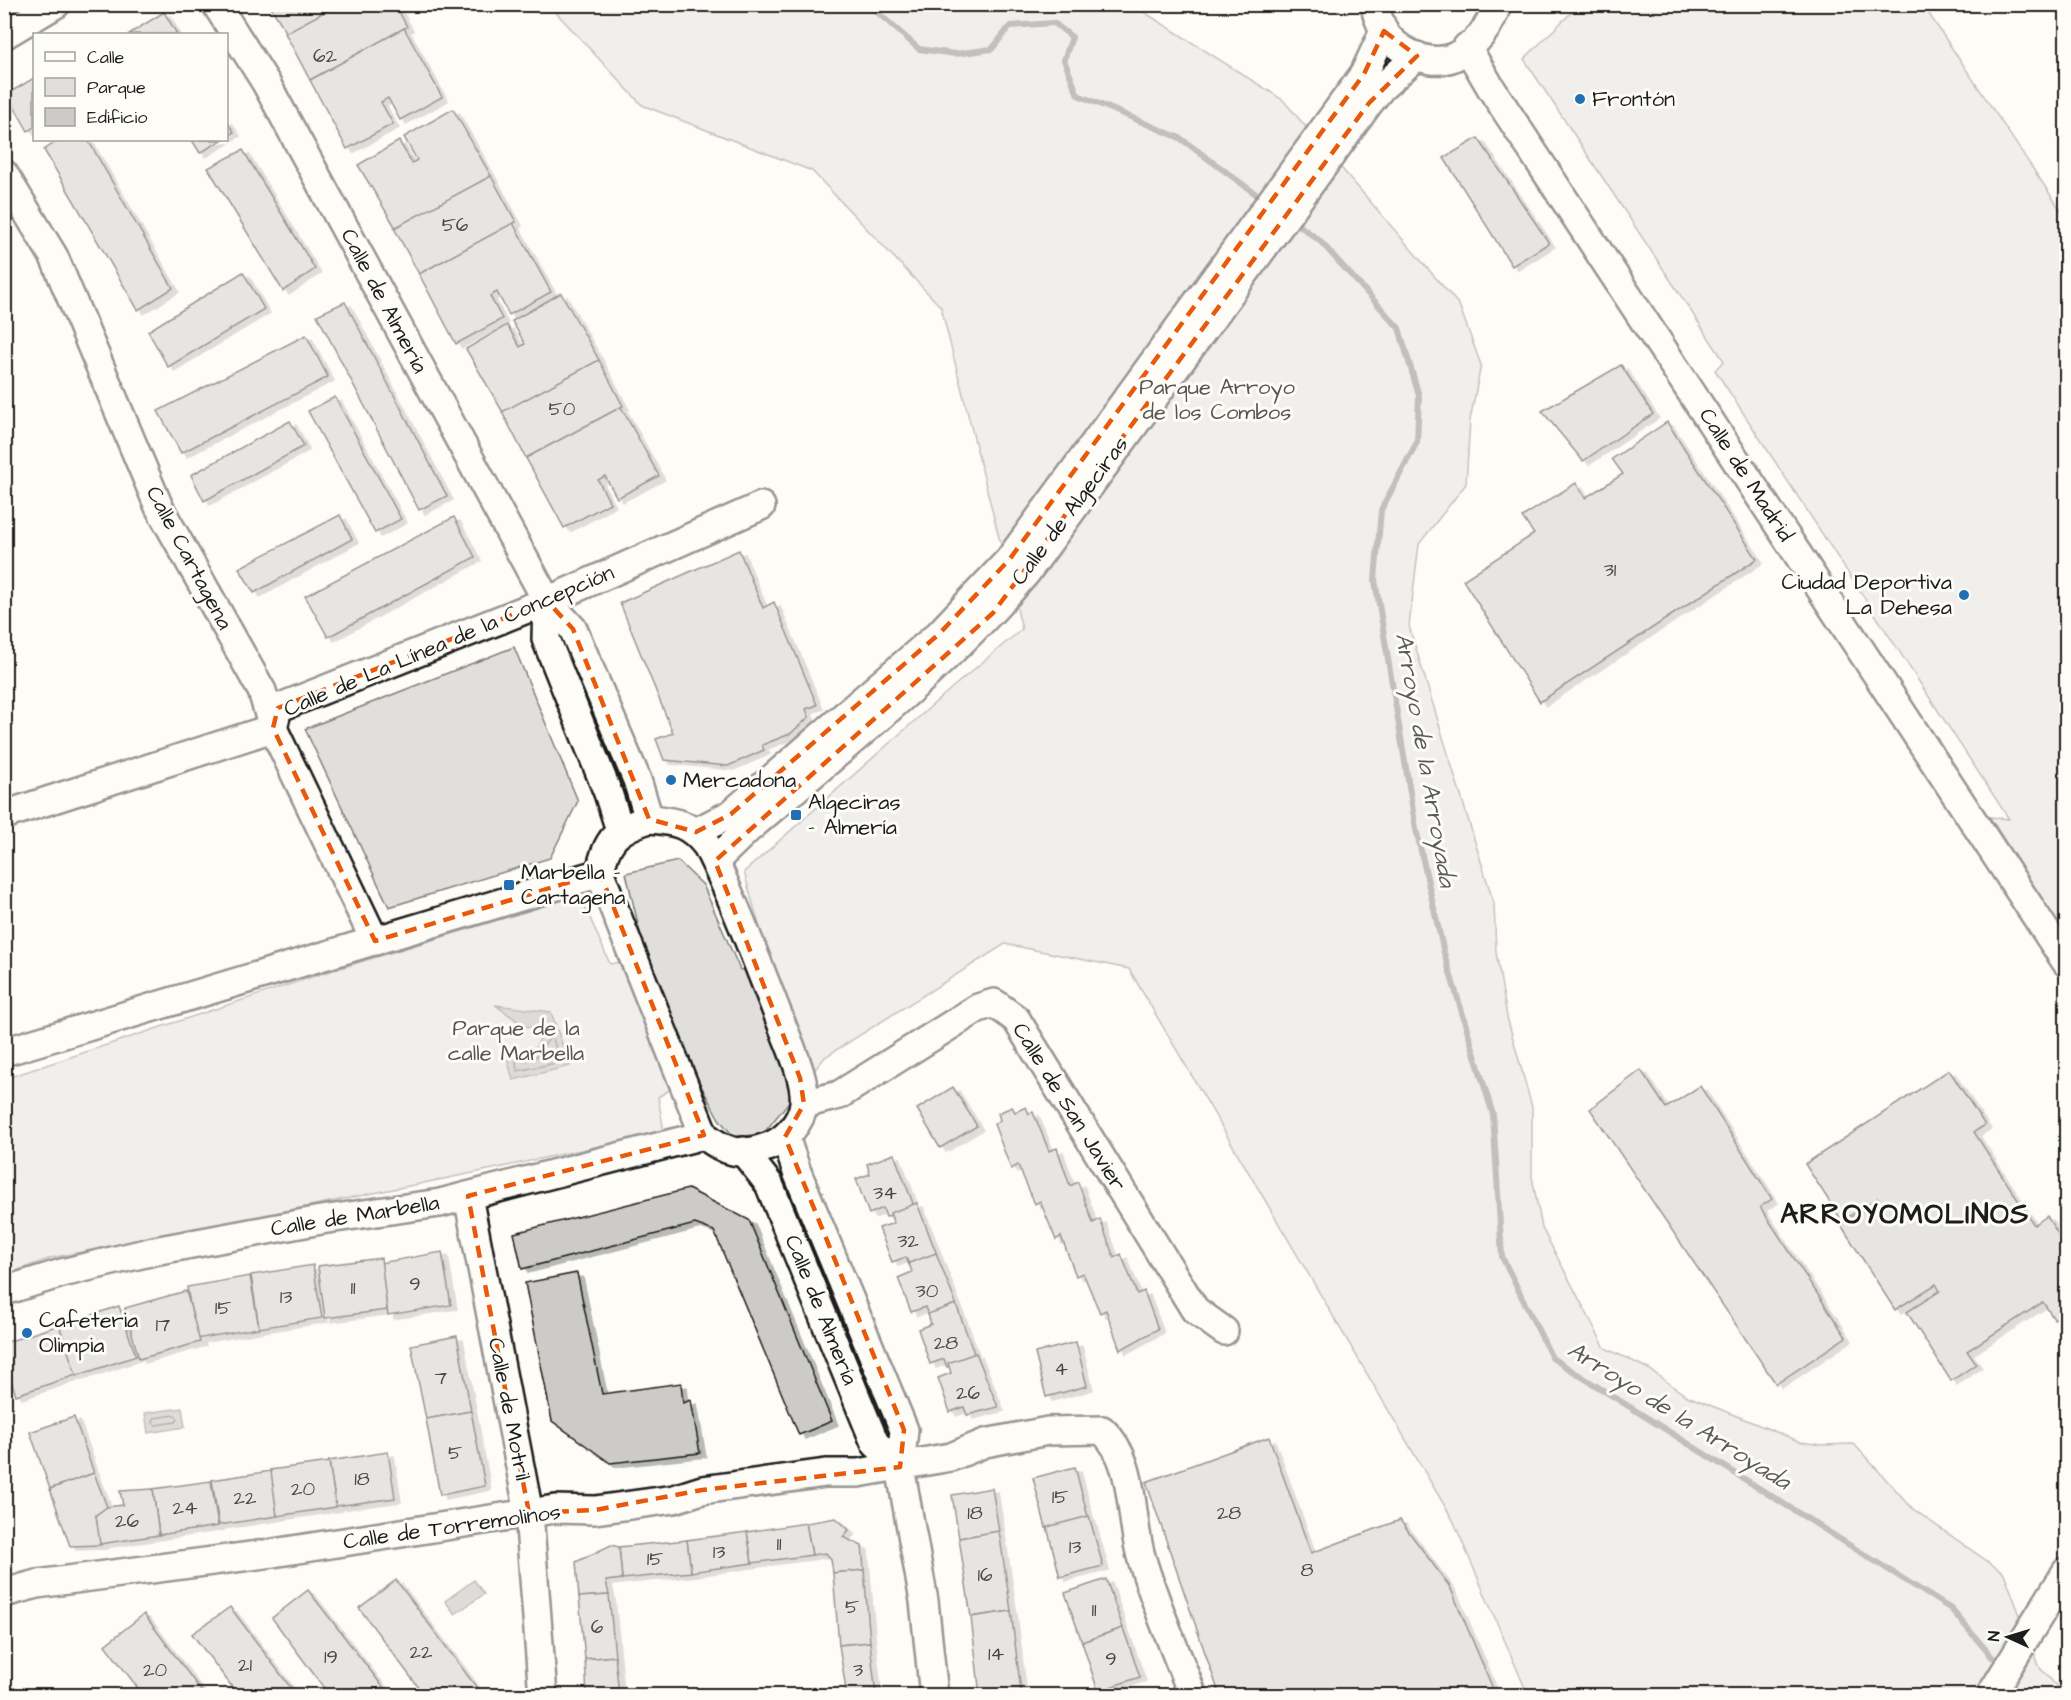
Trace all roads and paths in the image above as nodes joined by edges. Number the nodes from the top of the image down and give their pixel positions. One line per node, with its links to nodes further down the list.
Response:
1 (56, 4): 6 (street)
2 (216, 4): 12 (street, Calle de Almería)
3 (1376, 4): 5 (street)
4 (1499, 5): 7 (street)
5 (1384, 31): 8 (street); 9 (street, Calle de Algeciras)
6 (4, 35)
7 (1467, 47): 8 (street); 22 (street, Calle de Madrid)
8 (1417, 56): 9 (street, Calle de Algeciras)
9 (1361, 97): 13 (street, Calle de Algeciras)
10 (4, 174): 14 (street, Calle Cartagena)
11 (761, 506): 12 (street, Calle de La Línea de la Concepción)
12 (547, 601): 14 (street, Calle de La Línea de la Concepción); 16 (street, Calle de Almería); 17 (street, Calle de Almería)
13 (982, 606): 18 (street, Calle de Algeciras); 19 (street, Calle de Algeciras)
14 (273, 728): 15 (street, Calle de La Línea de la Concepción); 21 (street, Calle Cartagena)
15 (4, 815)
16 (650, 819): 17 (street); 18 (street)
17 (620, 830): 20 (street)
18 (696, 832): 19 (street)
19 (715, 861): 24 (street)
20 (600, 873): 21 (street); 25 (street)
21 (375, 941): 23 (street)
22 (2067, 962)
23 (4, 1052)
24 (804, 1104): 26 (street); 30 (street, Calle de San Javier)
25 (704, 1135): 27 (street); 28 (street, Calle de Marbella)
26 (785, 1137): 27 (street); 31 (street, Calle de Almería)
27 (743, 1151): 31 (street, Calle de Almería)
28 (468, 1196): 29 (street, Calle de Marbella); 32 (street, Calle de Motril)
29 (4, 1291)
30 (1224, 1331)
31 (900, 1467): 32 (street, Calle de Torremolinos); 36 (street, Calle de Almería); 37 (street, Calle de Torremolinos)
32 (530, 1513): 34 (street, Calle de Torremolinos); 35 (street, Calle de Motril)
33 (2067, 1572): 38 (street)
34 (4, 1593)
35 (543, 1695)
36 (934, 1695)
37 (1193, 1695)
38 (1990, 1695)

